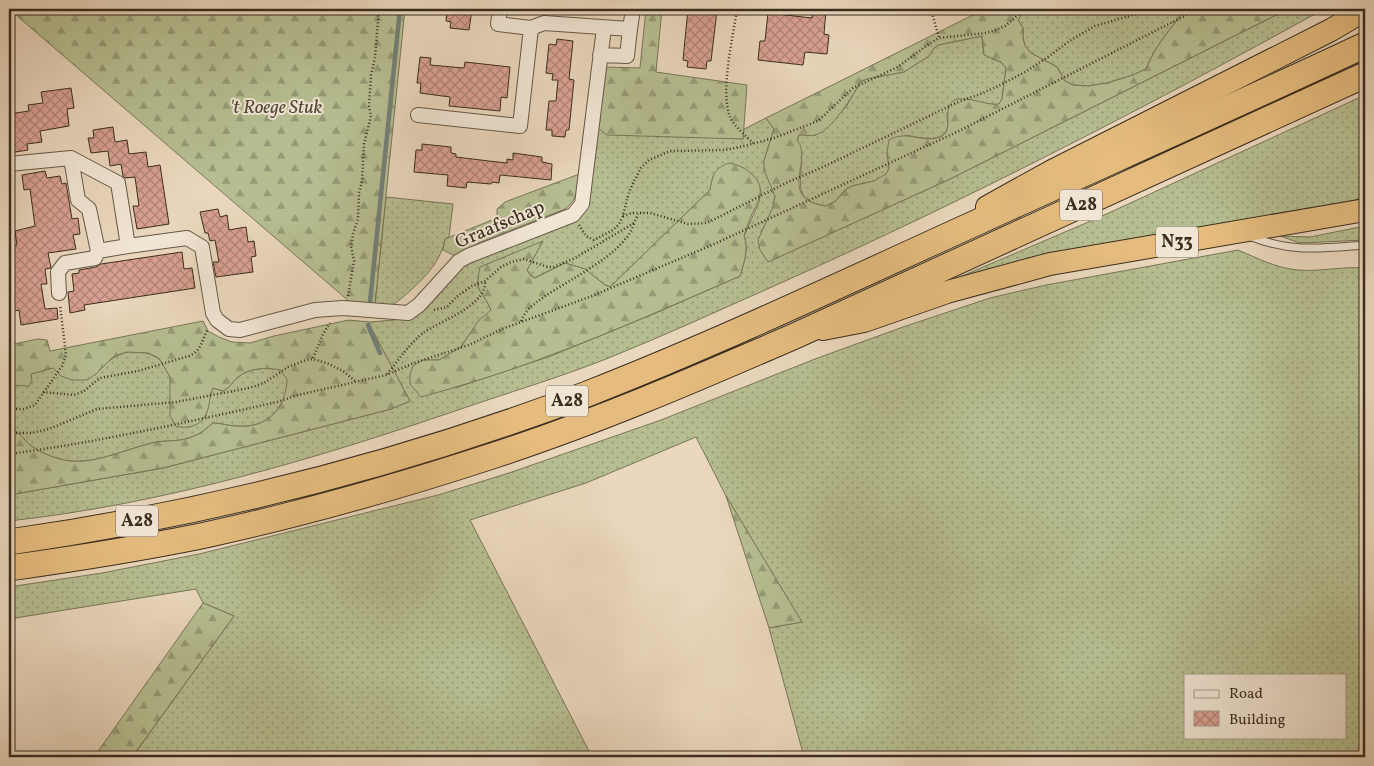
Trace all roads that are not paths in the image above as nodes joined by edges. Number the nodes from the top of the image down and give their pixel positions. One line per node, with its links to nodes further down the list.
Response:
1 (500, 9): 5 (street)
2 (546, 9): 5 (street)
3 (633, 9): 7 (street)
4 (1365, 10): 19 (highway)
5 (538, 26): 6 (street); 11 (street)
6 (604, 28): 7 (street); 9 (street, Graafschap)
7 (630, 29): 9 (street)
8 (1365, 45): 19 (highway, A28)
9 (600, 55): 17 (street, Graafschap)
10 (1365, 75): 21 (highway, A28)
11 (418, 115)
12 (70, 158): 13 (street); 17 (street); 18 (street)
13 (9, 164)
14 (1365, 210): 15 (highway, N33)
15 (1240, 232): 16 (lane); 21 (highway, N33)
16 (1365, 245)
17 (128, 246): 18 (street)
18 (98, 251): 20 (street)
19 (860, 276): 22 (highway, A28)
20 (59, 293)
21 (797, 335): 23 (highway, A28)
22 (9, 542)
23 (9, 568)

